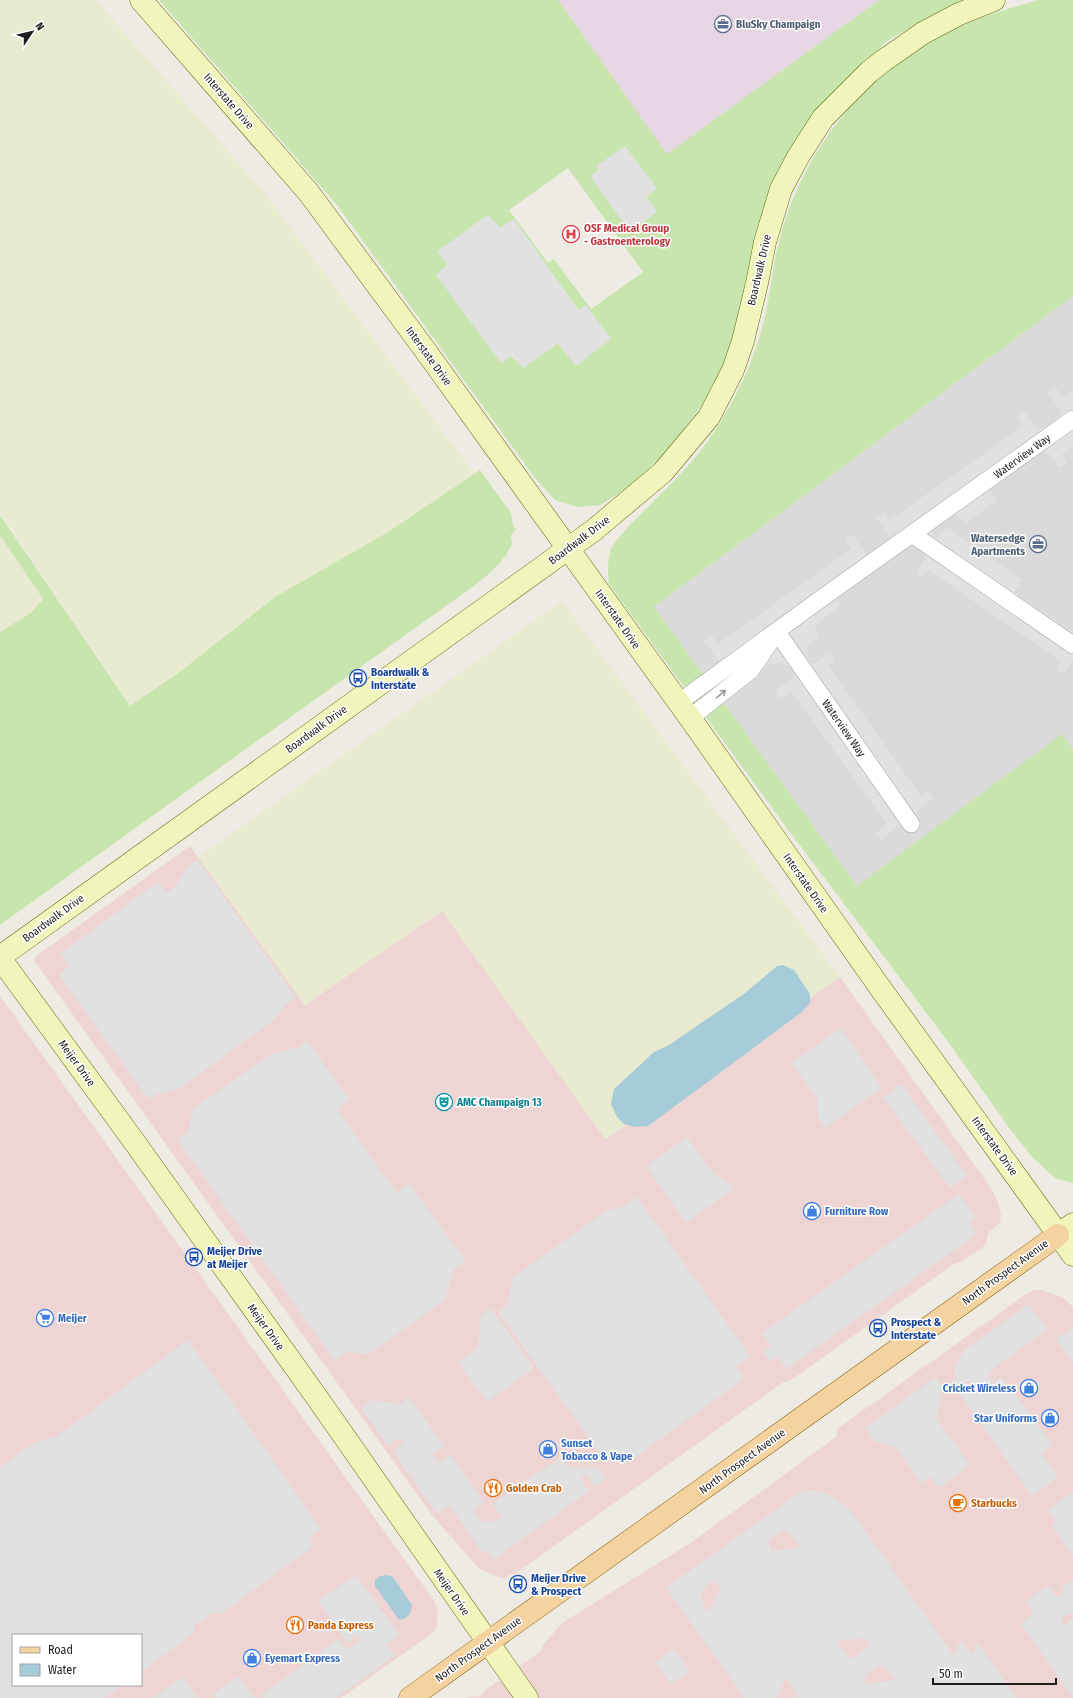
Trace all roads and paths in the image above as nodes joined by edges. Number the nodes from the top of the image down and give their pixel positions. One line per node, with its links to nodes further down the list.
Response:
1 (141, 0): 5 (street, Interstate Drive)
2 (994, 0): 5 (street, Boardwalk Drive)
3 (1073, 419): 4 (street, Waterview Way)
4 (912, 534): 6 (street, Waterview Way); 7 (street)
5 (568, 548): 8 (street, Interstate Drive); 10 (street, Boardwalk Drive)
6 (777, 632): 8 (street, Waterview Way); 9 (street, Waterview Way)
7 (1073, 645)
8 (684, 710): 11 (street, Interstate Drive)
9 (910, 824)
10 (0, 957): 13 (street, Meijer Drive)
11 (1065, 1229): 12 (street, Interstate Drive); 13 (main road, North Prospect Avenue)
12 (1073, 1255)
13 (488, 1642): 14 (main road, North Prospect Avenue); 15 (street, Meijer Drive)
14 (410, 1698)
15 (527, 1698)

